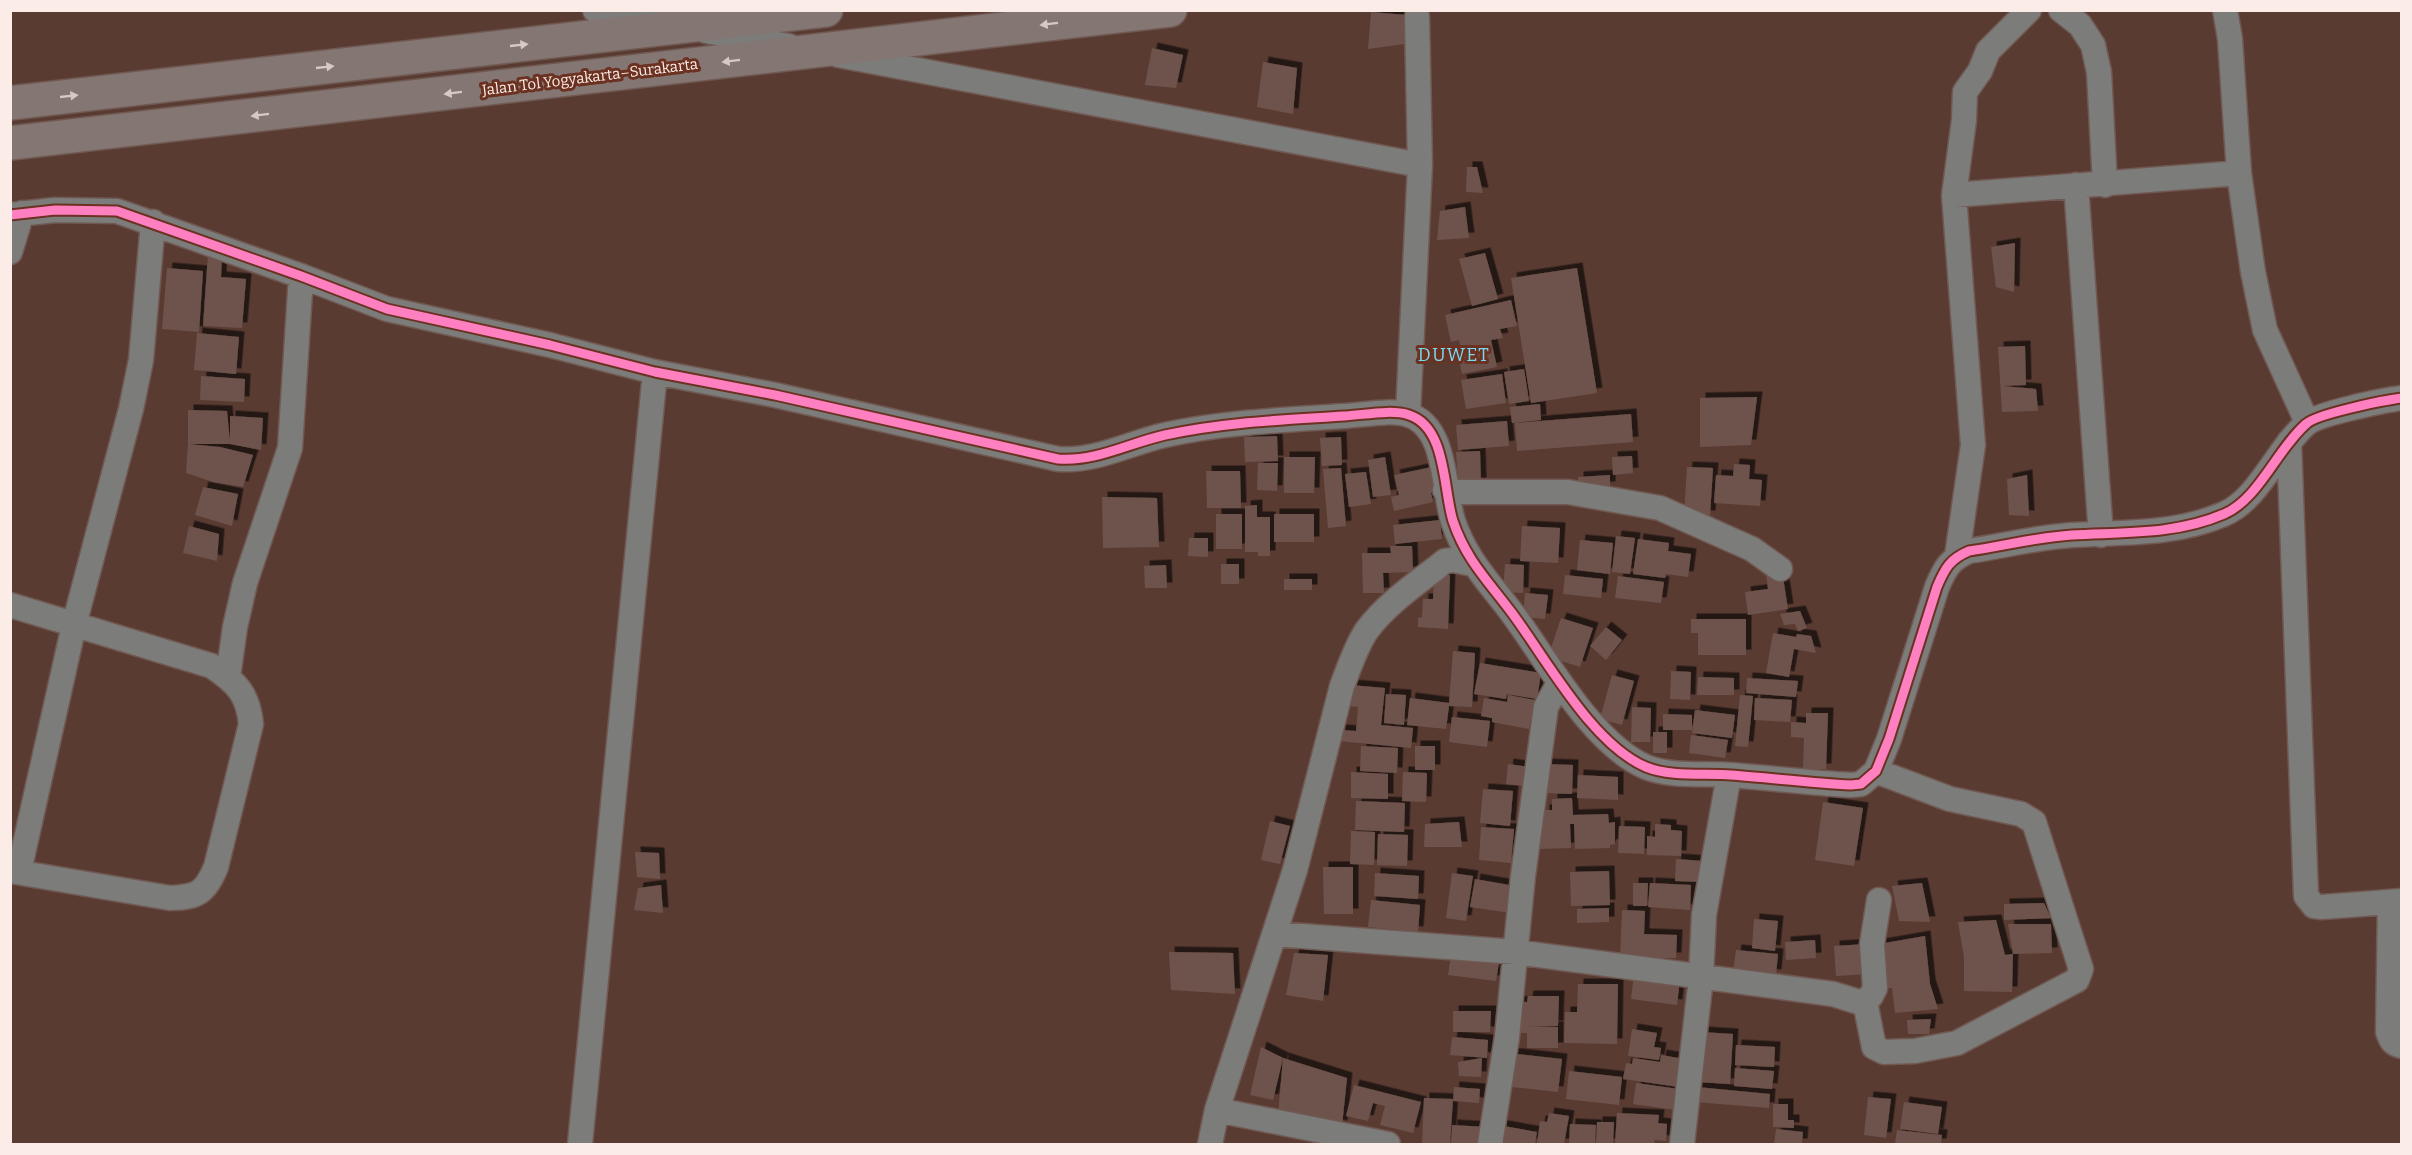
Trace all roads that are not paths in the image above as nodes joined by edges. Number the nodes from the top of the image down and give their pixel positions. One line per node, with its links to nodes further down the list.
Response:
1 (595, 10): 10 (street)
2 (826, 10): 8 (highway, one-way to 2)
3 (1170, 10): 9 (highway, Jalan Tol Yogyakarta–Surakarta, one-way to 9)
4 (2029, 10): 14 (street)
5 (2061, 10): 13 (street)
6 (2225, 10): 11 (street)
7 (1417, 17): 10 (street)
8 (10, 103)
9 (10, 143)
10 (1420, 165): 21 (street)
11 (2239, 173): 13 (street); 22 (street)
12 (2076, 185): 13 (street); 14 (street); 26 (street)
13 (2105, 185)
14 (1954, 195): 27 (street)
15 (16, 214): 16 (street); 17 (street)
16 (153, 222): 18 (street); 32 (street)
17 (10, 252)
18 (301, 276): 19 (street); 33 (street)
19 (655, 372): 21 (street); 46 (street)
20 (2402, 398): 22 (street)
21 (1408, 414): 24 (street)
22 (2307, 422): 23 (street)
23 (2289, 442): 26 (street); 39 (street)
24 (1445, 490): 25 (street); 30 (street)
25 (1453, 521): 28 (street); 29 (street)
26 (2101, 534): 27 (street)
27 (1957, 556): 35 (street)
28 (1445, 561): 29 (street); 40 (street)
29 (1473, 564): 34 (street)
30 (1780, 569)
31 (10, 605): 32 (street)
32 (74, 625): 33 (street); 37 (street)
33 (228, 677): 37 (street)
34 (1559, 682): 36 (street); 41 (street)
35 (1876, 771): 36 (street); 43 (street)
36 (1729, 775): 42 (street)
37 (15, 871)
38 (1879, 900): 43 (street)
39 (2396, 902): 44 (street)
40 (1275, 934): 41 (street); 45 (street)
41 (1515, 952): 42 (street); 49 (street)
42 (1701, 978): 43 (street); 50 (street)
43 (1862, 1003)
44 (2402, 1046)
45 (1217, 1110): 47 (street); 48 (street)
46 (580, 1144)
47 (1210, 1144)
48 (1388, 1144)
49 (1490, 1144)
50 (1682, 1144)

